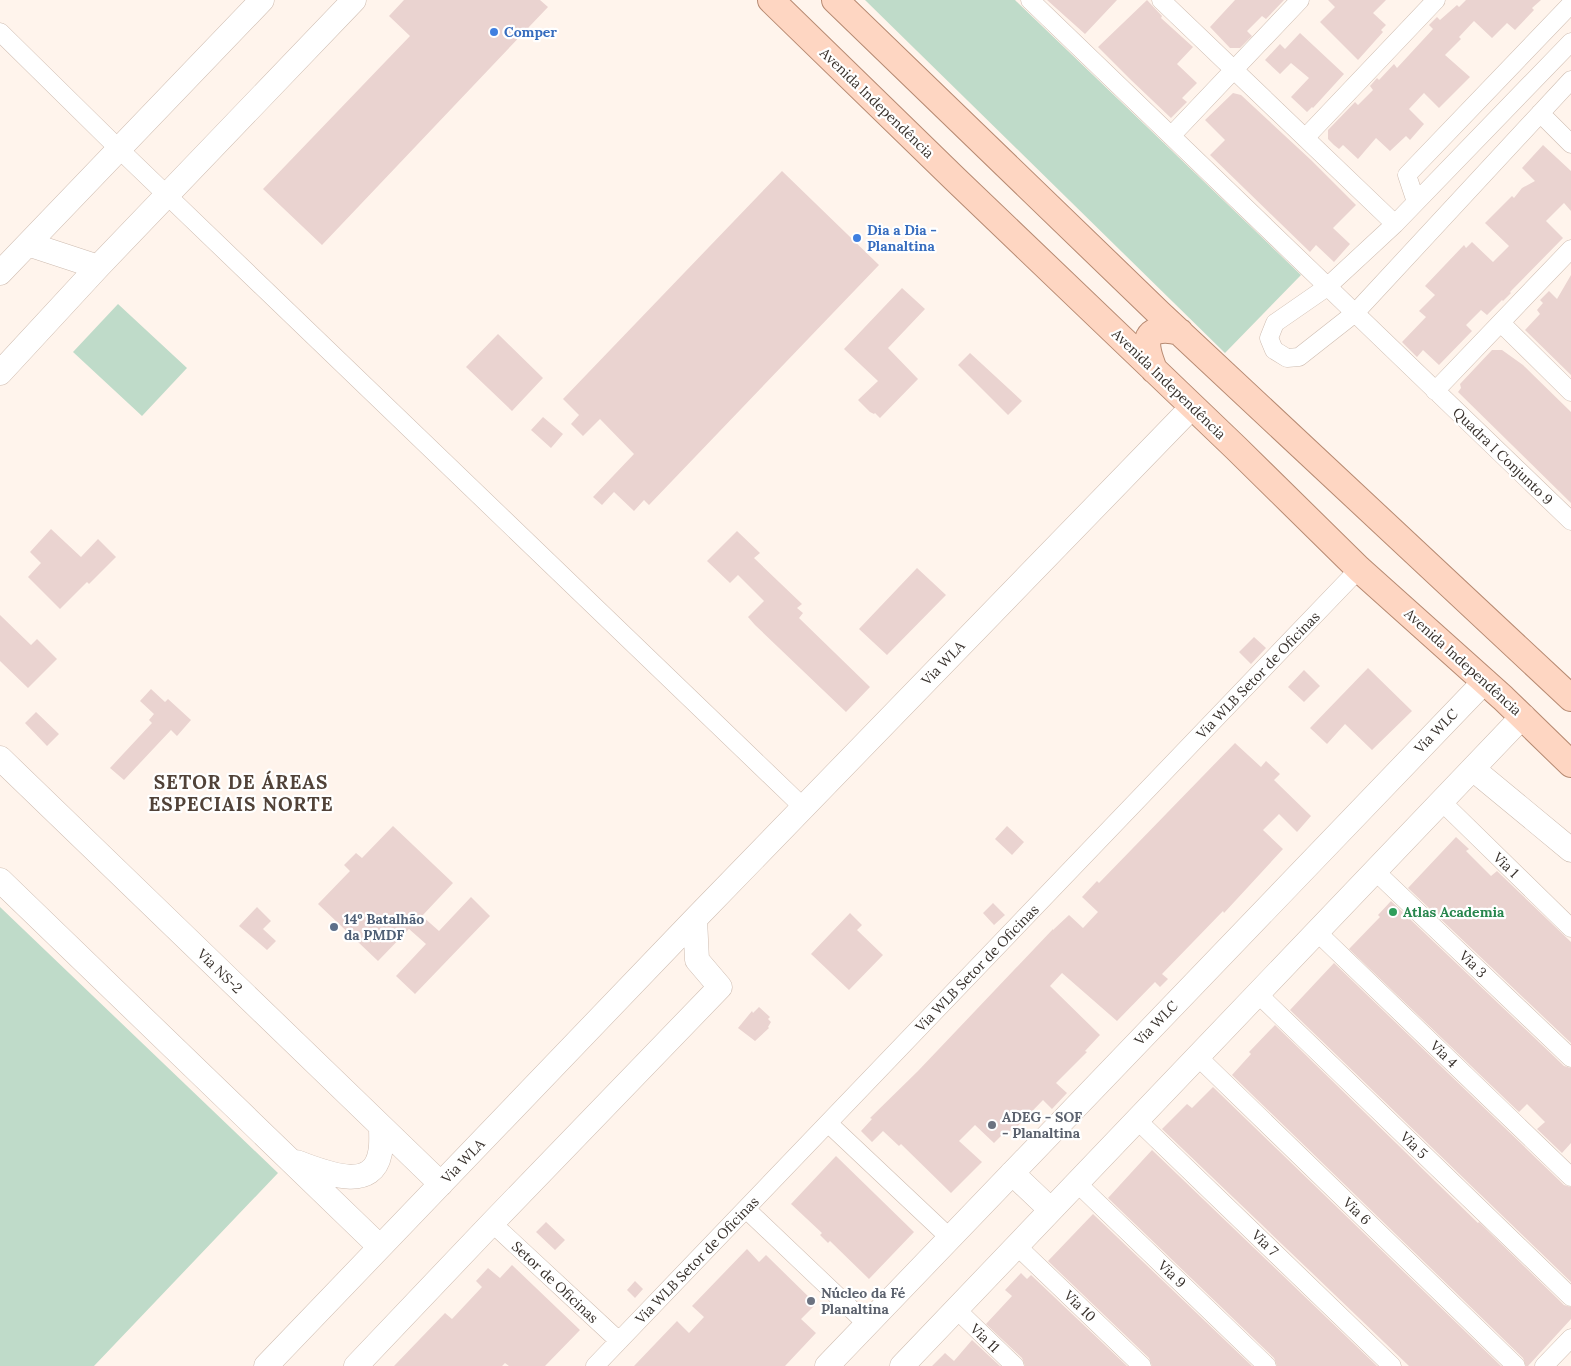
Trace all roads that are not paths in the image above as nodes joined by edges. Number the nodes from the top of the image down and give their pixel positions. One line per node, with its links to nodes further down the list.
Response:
1 (262, 0): 18 (street)
2 (354, 0): 19 (street)
3 (771, 0): 30 (main road, Avenida Independência)
4 (835, 0): 27 (main road)
5 (1030, 0): 15 (street, Quadra I Conjunto 9)
6 (1161, 0): 12 (street)
7 (1300, 0): 12 (street)
8 (1436, 0): 16 (street)
9 (1571, 4): 20 (street)
10 (0, 32): 18 (street)
11 (1571, 42): 20 (street)
12 (1234, 70): 15 (street); 16 (street)
13 (1571, 80): 14 (street)
14 (1540, 113): 17 (street); 28 (street)
15 (1171, 136): 26 (street, Quadra I Conjunto 9)
16 (1305, 138): 21 (street)
17 (1571, 144)
18 (119, 150): 19 (street); 22 (street)
19 (166, 195): 24 (street); 46 (street)
20 (1416, 202): 21 (street)
21 (1395, 224): 26 (street)
22 (28, 244): 24 (street); 25 (street)
23 (1569, 256): 29 (street)
24 (98, 267): 33 (street)
25 (0, 273)
26 (1327, 287): 28 (street, Quadra I Conjunto 9); 28 (street)
27 (1143, 297): 30 (main road); 31 (main road)
28 (1355, 313): 34 (street, Quadra I Conjunto 9)
29 (1501, 323): 34 (street); 35 (street)
30 (1114, 331): 32 (main road, Avenida Independência)
31 (1180, 332): 32 (main road); 40 (main road)
32 (1154, 370): 36 (main road, Avenida Independência)
33 (0, 373)
34 (1435, 391): 37 (street, Quadra I Conjunto 9)
35 (1571, 392)
36 (1192, 407): 38 (main road, Avenida Independência); 46 (street, Via WLA)
37 (1571, 521)
38 (1360, 569): 39 (main road, Avenida Independência); 59 (street, Via WLB Setor de Oficinas)
39 (1485, 681): 41 (main road, Avenida Independência); 62 (street, Via WLC)
40 (1567, 687)
41 (1523, 716): 42 (main road, Avenida Independência); 44 (street)
42 (1571, 764)
43 (1, 766): 60 (street, Via NS-2)
44 (1473, 769): 45 (street); 47 (street)
45 (1442, 802): 48 (street); 51 (street, Via 1)
46 (803, 807): 50 (street, Via WLA)
47 (1571, 850)
48 (1375, 871): 52 (street); 57 (street, Via 3)
49 (0, 880): 61 (street)
50 (694, 919): 53 (street, Via WLA); 54 (street)
51 (1571, 928)
52 (1317, 932): 55 (street); 63 (street, Via 4)
53 (660, 955): 54 (street); 65 (street, Via WLA)
54 (697, 960): 68 (street)
55 (1258, 994): 56 (street); 72 (street, Via 5)
56 (1198, 1056): 58 (street); 86 (street, Via 6)
57 (1571, 1058)
58 (1137, 1120): 64 (street); 85 (street, Via 7)
59 (828, 1123): 66 (street, Via WLB Setor de Oficinas); 69 (street)
60 (381, 1126): 61 (street); 65 (street, Via NS-2)
61 (290, 1160): 71 (street)
62 (1012, 1173): 67 (street); 69 (street, Via WLC)
63 (1571, 1177)
64 (1077, 1183): 67 (street); 84 (street, Via 9)
65 (441, 1184): 71 (street, Via WLA)
66 (746, 1208): 74 (street); 76 (street, Via WLB Setor de Oficinas)
67 (1051, 1210): 70 (street)
68 (492, 1222): 76 (street, Setor de Oficinas); 78 (street)
69 (950, 1238): 74 (street, Via WLC)
70 (1017, 1246): 73 (street); 83 (street, Via 10)
71 (380, 1248): 77 (street, Via WLA)
72 (1571, 1297)
73 (956, 1310): 81 (street); 82 (street, Via 11)
74 (867, 1324): 80 (street, Via WLC)
75 (1571, 1338): 87 (street)
76 (619, 1341): 79 (street, Via WLB Setor de Oficinas)
77 (266, 1366)
78 (356, 1366)
79 (595, 1366)
80 (827, 1366)
81 (902, 1366)
82 (1014, 1366)
83 (1142, 1366)
84 (1267, 1366)
85 (1392, 1366)
86 (1516, 1366)
87 (1544, 1366)

